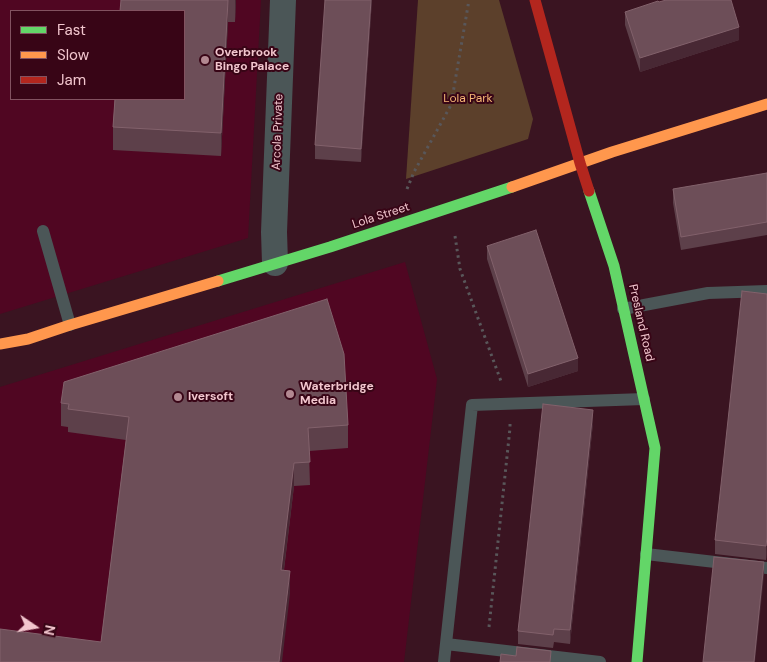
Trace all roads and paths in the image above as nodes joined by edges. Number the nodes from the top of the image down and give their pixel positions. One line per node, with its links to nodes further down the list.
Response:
1 (283, 0): 8 (street, Arcola Private)
2 (470, 0): 6 (path)
3 (534, 0): 5 (street, Presland Road)
4 (767, 104): 5 (street, Lola Street)
5 (580, 163): 8 (street, Lola Street); 10 (street, Presland Road)
6 (407, 189)
7 (43, 231): 11 (lane)
8 (275, 264): 11 (street, Lola Street)
9 (767, 290): 10 (lane)
10 (624, 309): 13 (street, Presland Road)
11 (70, 325): 12 (street, Lola Street)
12 (0, 344)
13 (644, 400): 14 (street, Presland Road); 16 (lane)
14 (646, 554): 15 (lane); 19 (street, Presland Road)
15 (767, 568)
16 (446, 644): 17 (lane); 18 (lane)
17 (444, 662)
18 (600, 662)
19 (636, 662)

